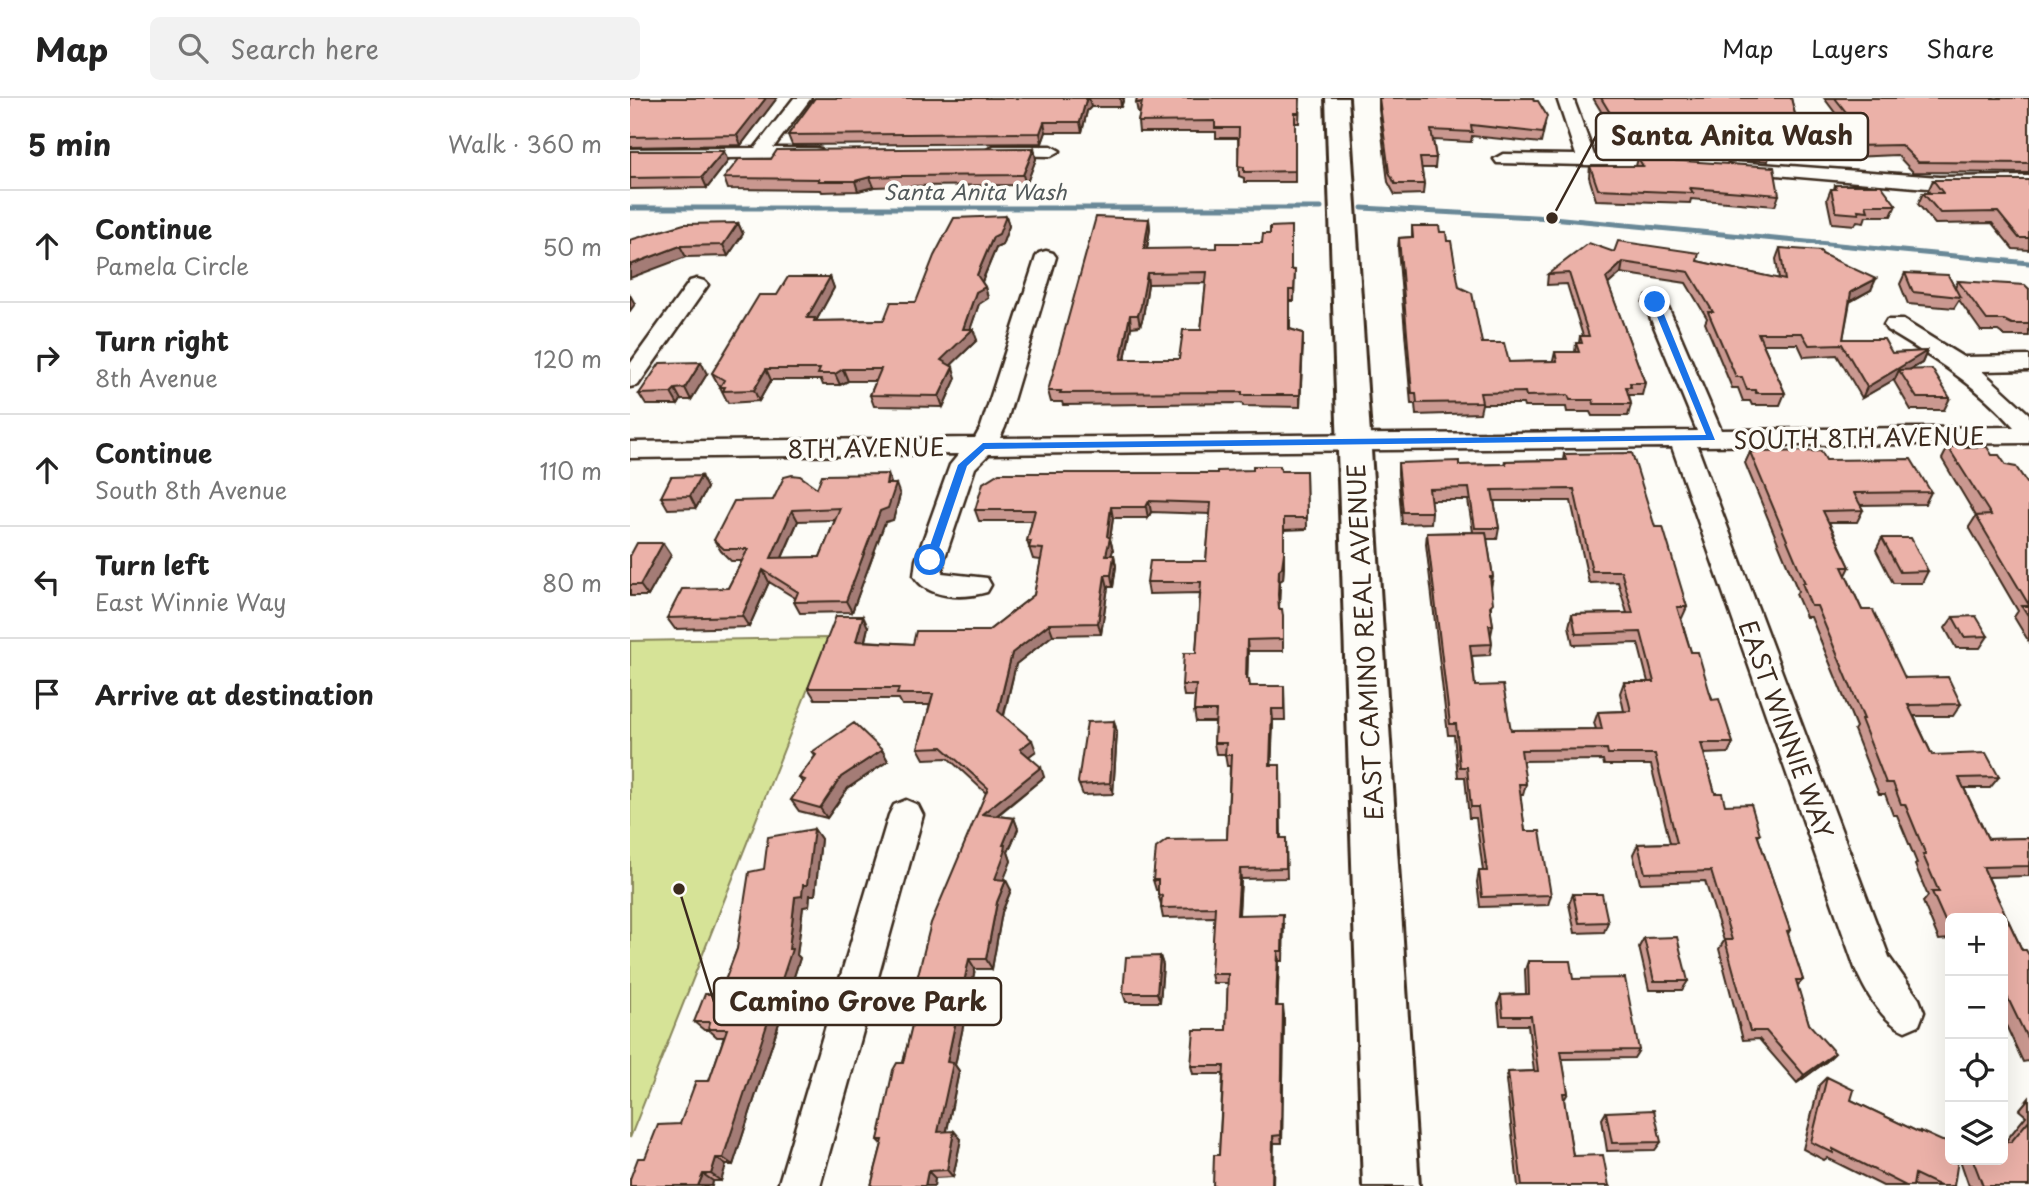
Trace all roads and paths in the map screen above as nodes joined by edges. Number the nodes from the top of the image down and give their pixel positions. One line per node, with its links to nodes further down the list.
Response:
1 (803, 98): 6 (street)
2 (1337, 98): 22 (street, EAST CAMINO REAL AVENUE)
3 (1565, 98): 10 (street)
4 (982, 151): 5 (street)
5 (1051, 151)
6 (760, 153): 7 (street); 8 (street)
7 (829, 153)
8 (630, 154)
9 (1503, 159): 10 (street)
10 (1587, 160): 11 (street)
11 (2029, 182)
12 (1046, 257): 23 (street)
13 (696, 285): 18 (street)
14 (1655, 302): 21 (street, EAST WINNIE WAY)
15 (1895, 325): 17 (street)
16 (2029, 363): 17 (street)
17 (1961, 364): 19 (street)
18 (630, 380)
19 (2029, 429)
20 (2029, 435): 21 (street, SOUTH 8TH AVENUE)
21 (1697, 438): 22 (street, SOUTH 8TH AVENUE); 27 (street, EAST WINNIE WAY)
22 (1354, 441): 23 (street, 8TH AVENUE); 29 (street, EAST CAMINO REAL AVENUE)
23 (983, 446): 24 (street, 8TH AVENUE); 25 (street)
24 (630, 450)
25 (977, 585)
26 (906, 816): 28 (street)
27 (1905, 1012)
28 (799, 1186)
29 (1391, 1186)

